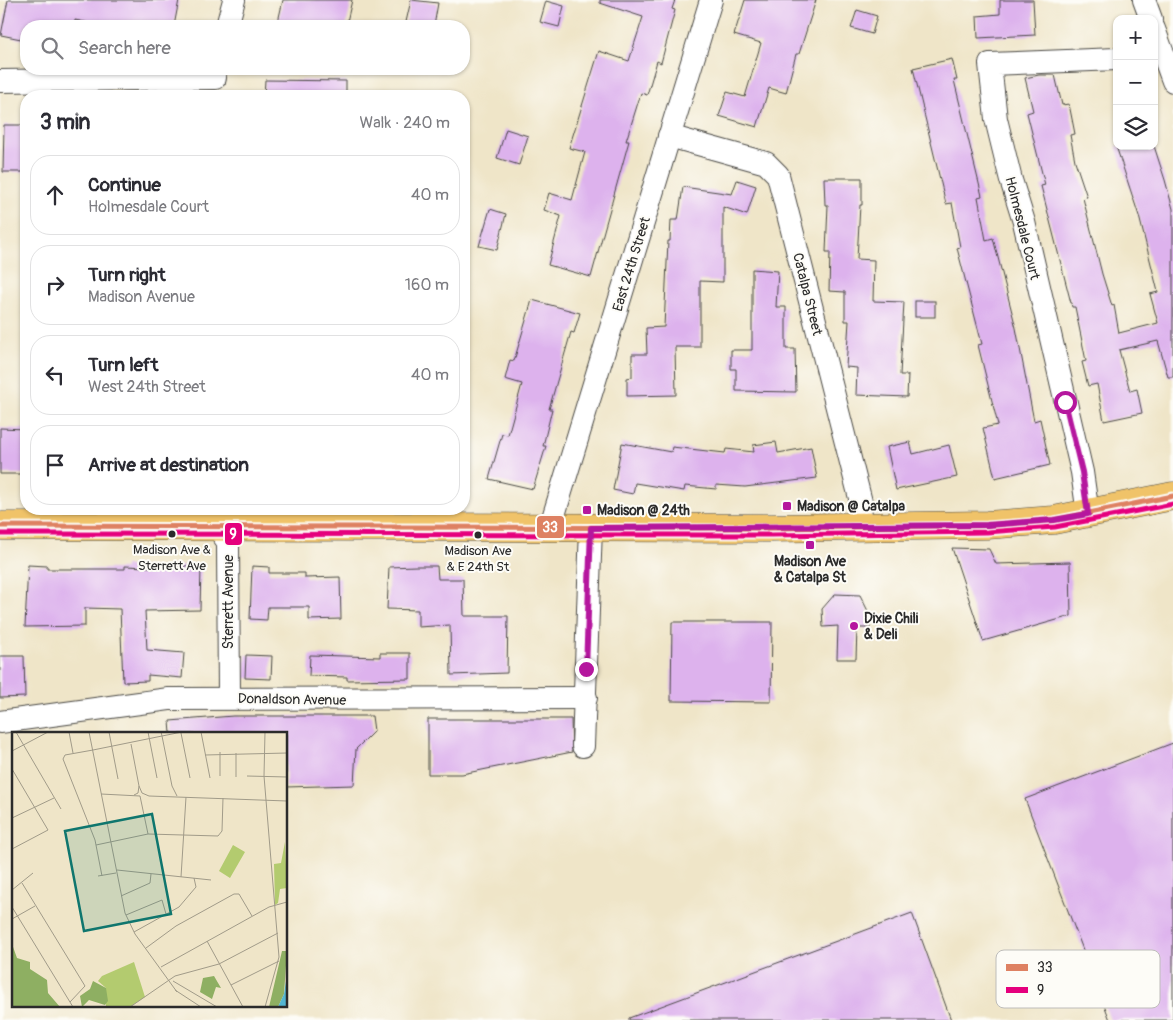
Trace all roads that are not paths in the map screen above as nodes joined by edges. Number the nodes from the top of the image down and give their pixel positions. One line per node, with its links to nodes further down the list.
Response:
1 (234, 0): 5 (street)
2 (711, 0): 11 (street, East 24th Street)
3 (1144, 0): 4 (street)
4 (1150, 15)
5 (229, 20)
6 (1160, 58): 10 (street)
7 (1113, 59): 13 (street, Holmesdale Court)
8 (0, 80): 9 (street)
9 (216, 81)
10 (1173, 81)
11 (669, 136): 16 (street, Catalpa Street); 17 (street, East 24th Street)
12 (1173, 496): 13 (main road)
13 (1088, 514): 16 (main road)
14 (217, 518): 15 (main road); 17 (main road); 19 (street, Sterrett Avenue)
15 (0, 526)
16 (860, 527): 18 (main road)
17 (550, 528): 18 (main road)
18 (591, 528): 20 (street)
19 (229, 698): 20 (street, Donaldson Avenue); 21 (street, Donaldson Avenue)
20 (586, 698): 22 (street)
21 (0, 722)
22 (583, 746)

